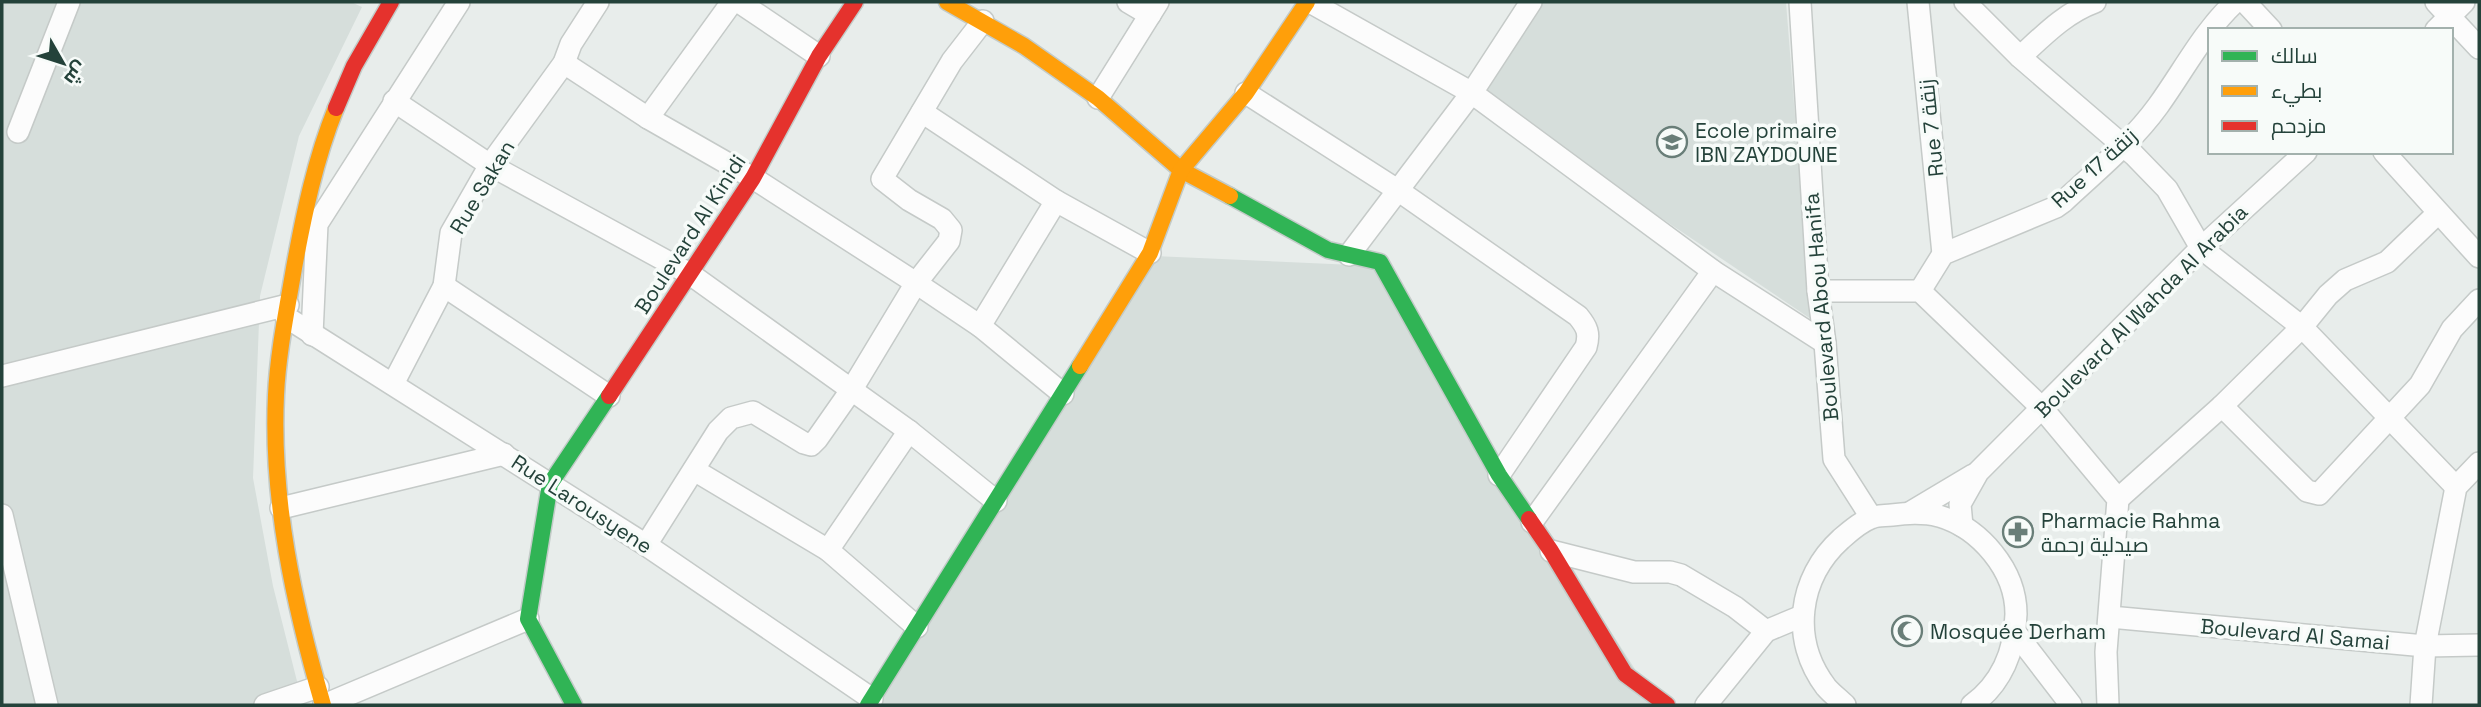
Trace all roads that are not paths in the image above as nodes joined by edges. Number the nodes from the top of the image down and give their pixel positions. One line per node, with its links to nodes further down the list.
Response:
1 (69, 2): 34 (street)
2 (391, 2): 56 (street)
3 (458, 2): 31 (street)
4 (598, 2): 27 (street, Rue Sakan)
5 (732, 2): 33 (street)
6 (739, 2): 25 (street)
7 (855, 2): 25 (street, Boulevard Al Kinidi)
8 (1128, 2): 18 (street)
9 (1309, 2): 28 (street); 29 (street)
10 (1531, 2): 29 (street)
11 (1800, 2): 54 (street, Boulevard Abou Hanifa)
12 (1918, 2): 46 (street, Rue 7 زنقة)
13 (1965, 2): 26 (street)
14 (2095, 2): 26 (street)
15 (2235, 2): 21 (street, Rue 17 زنقة)
16 (2245, 2): 22 (street)
17 (952, 3): 20 (street)
18 (1154, 8): 30 (street)
19 (2446, 12): 24 (street)
20 (983, 21): 30 (street); 32 (street)
21 (2210, 28)
22 (2269, 28)
23 (2208, 31): 35 (street, Rue 17 زنقة)
24 (2479, 48)
25 (819, 56): 40 (street, Boulevard Al Kinidi)
26 (2021, 57): 35 (street)
27 (564, 64): 33 (street); 38 (street, Rue Sakan)
28 (1246, 93): 39 (street); 41 (street)
29 (1472, 93): 41 (street); 49 (street)
30 (1098, 98): 39 (street)
31 (394, 101): 38 (street); 59 (street)
32 (922, 112): 42 (street); 51 (street)
33 (648, 118): 40 (street)
34 (18, 132)
35 (2123, 145): 44 (street); 46 (street, Rue 17 زنقة)
36 (2304, 154): 44 (street, Boulevard Al Wahda Al Arabia)
37 (2386, 154): 43 (street)
38 (490, 165): 50 (street); 52 (street, Rue Sakan)
39 (1181, 170): 45 (street); 47 (street)
40 (753, 178): 50 (street, Boulevard Al Kinidi); 51 (street)
41 (1399, 191): 47 (street); 74 (street)
42 (1056, 201): 45 (street); 57 (street)
43 (2438, 213): 48 (street); 58 (street)
44 (2201, 248): 58 (street); 67 (street, Boulevard Al Wahda Al Arabia)
45 (1150, 253): 64 (street)
46 (1943, 254): 53 (street)
47 (1349, 255): 74 (street)
48 (2479, 257)
49 (1713, 271): 60 (street); 83 (street)
50 (690, 274): 63 (street); 65 (street, Boulevard Al Kinidi)
51 (916, 283): 57 (street); 63 (street)
52 (444, 286): 62 (street, Rue Sakan); 65 (street)
53 (1920, 290): 54 (street); 67 (street)
54 (1818, 291): 60 (street, Boulevard Abou Hanifa)
55 (2479, 300): 68 (street)
56 (287, 311): 59 (street, Rue Larousyene); 61 (street); 79 (street)
57 (980, 326): 64 (street)
58 (2302, 327): 66 (street); 68 (street)
59 (312, 335): 62 (street, Rue Larousyene)
60 (1825, 343): 82 (street, Boulevard Abou Hanifa)
61 (2, 376)
62 (393, 384): 70 (street, Rue Larousyene)
63 (852, 389): 69 (street); 72 (street)
64 (1063, 394): 78 (street)
65 (609, 396): 75 (street, Boulevard Al Kinidi)
66 (2222, 406): 68 (street); 77 (street)
67 (2042, 408): 73 (street, Boulevard Al Wahda Al Arabia); 77 (street)
68 (2388, 416): 76 (street)
69 (909, 431): 78 (street); 86 (street)
70 (504, 454): 75 (street, Rue Larousyene); 79 (street)
71 (2479, 463): 76 (street)
72 (694, 470): 85 (street); 86 (street)
73 (1978, 472): 80 (street, Boulevard Al Wahda Al Arabia); 84 (street, Boulevard Al Wahda Al Arabia)
74 (1499, 475): 83 (street)
75 (550, 484): 85 (street, Rue Larousyene); 90 (street)
76 (2456, 487): 95 (street)
77 (2118, 499): 89 (street)
78 (996, 501): 91 (street)
79 (281, 508): 96 (street)
80 (1911, 512): 82 (street); 84 (street)
81 (2, 515): 98 (street)
82 (1871, 517): 88 (street)
83 (1532, 522): 87 (street)
84 (1962, 526): 93 (street)
85 (646, 545): 97 (street, Rue Larousyene)
86 (828, 550): 91 (street)
87 (1551, 551): 92 (street); 101 (street)
88 (1802, 616): 92 (street); 103 (street)
89 (2110, 617): 95 (street, Boulevard Al Samai); 106 (street)
90 (528, 619): 96 (street); 100 (street)
91 (917, 627): 97 (street)
92 (1766, 631): 102 (street)
93 (2015, 632): 104 (street); 105 (street)
94 (2479, 645): 95 (street, Boulevard Al Samai)
95 (2425, 646): 107 (street)
96 (322, 699): 99 (street)
97 (870, 702)
98 (47, 705)
99 (265, 705)
100 (574, 705)
101 (1667, 705)
102 (1706, 705)
103 (1845, 705)
104 (1972, 705)
105 (2071, 705)
106 (2108, 705)
107 (2421, 705)

